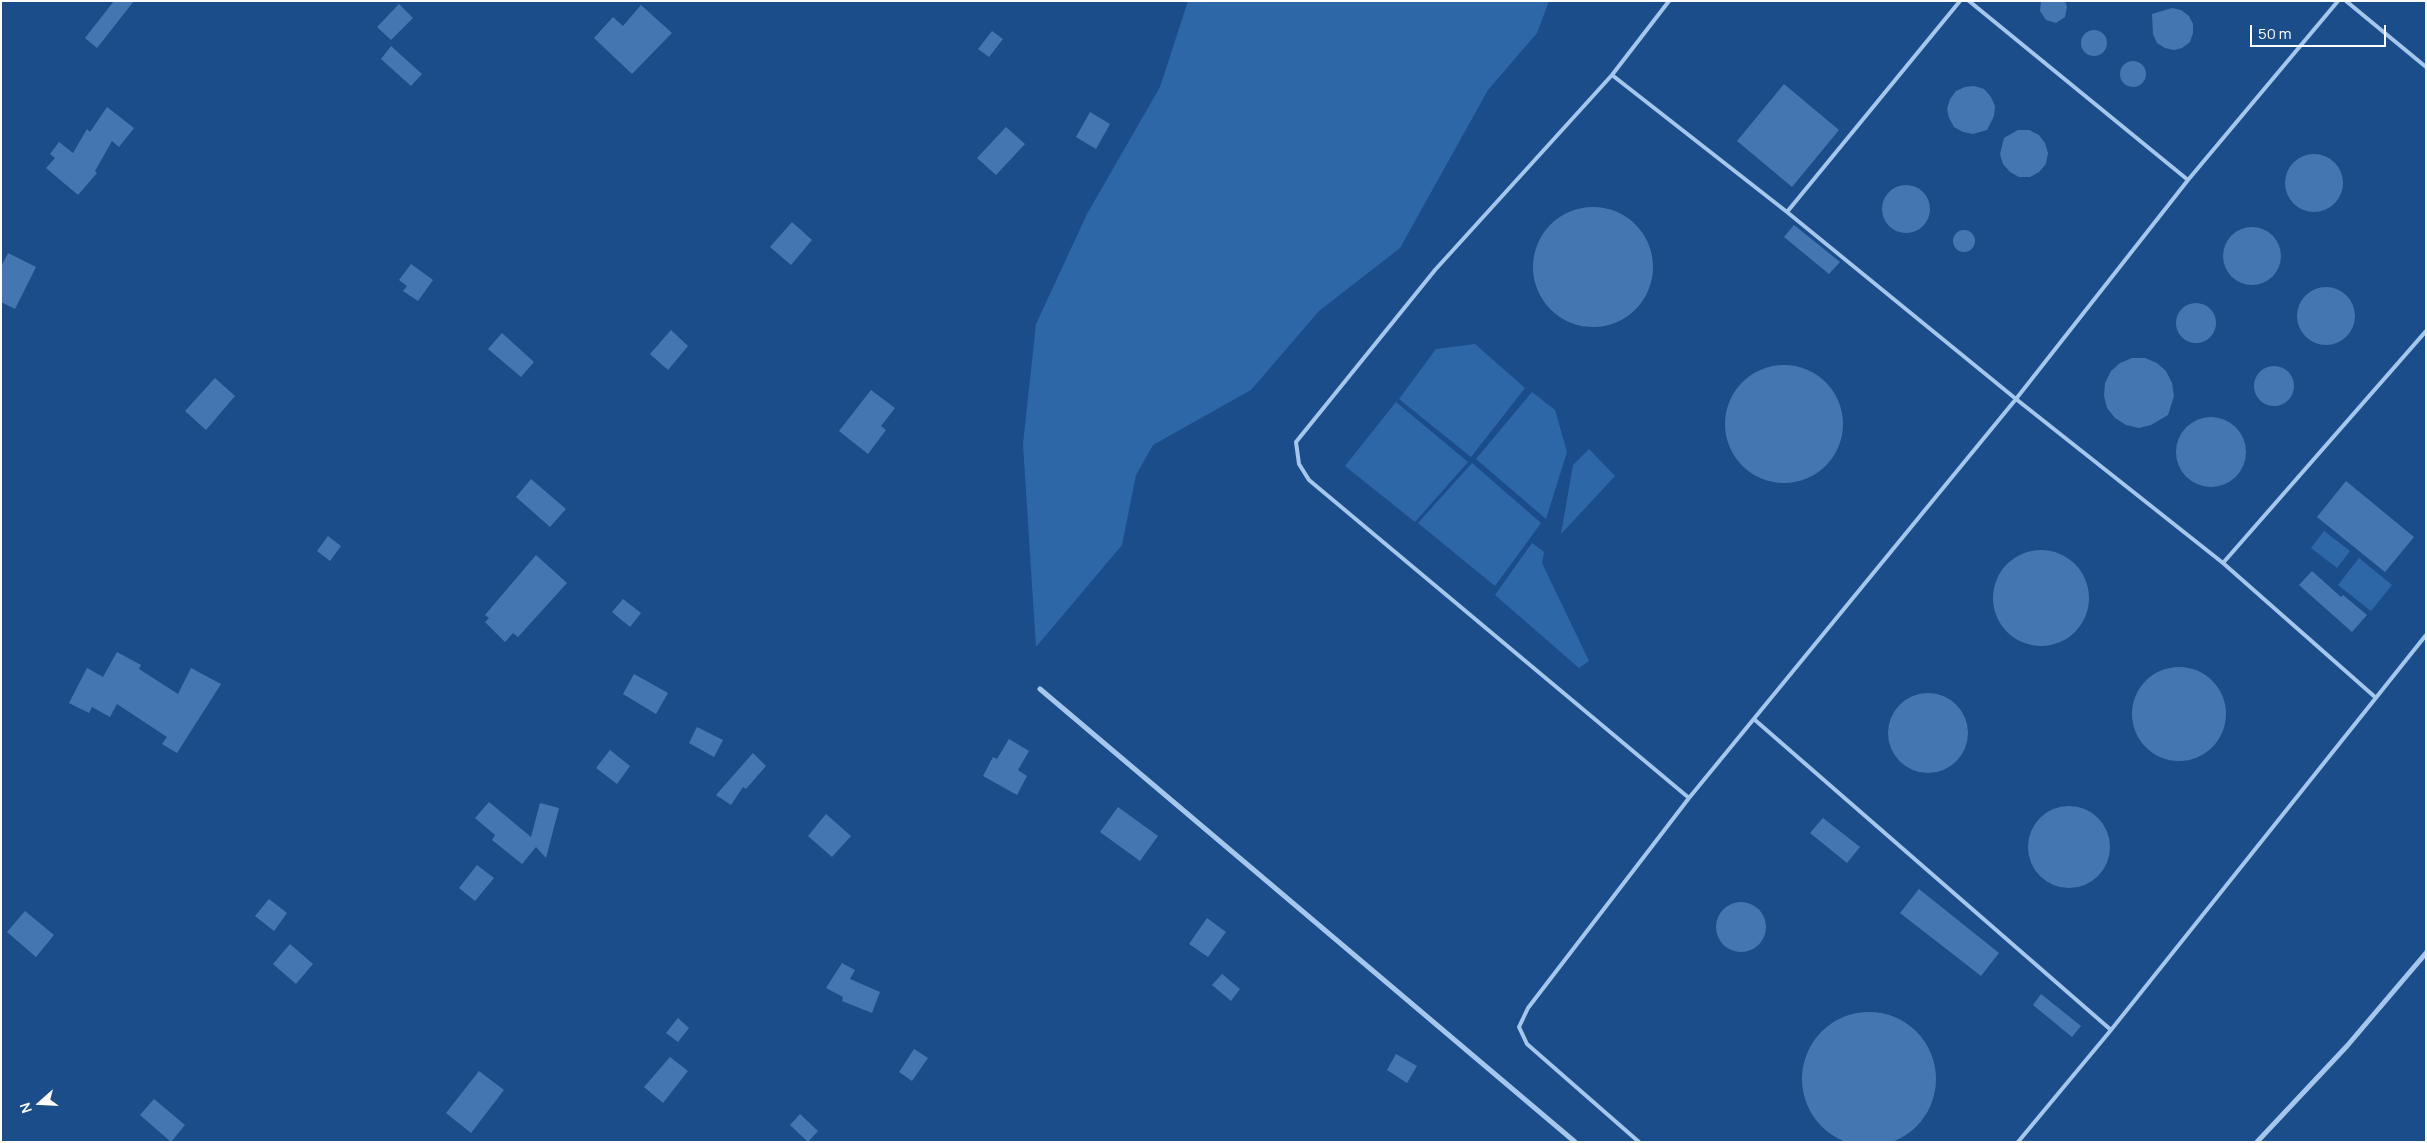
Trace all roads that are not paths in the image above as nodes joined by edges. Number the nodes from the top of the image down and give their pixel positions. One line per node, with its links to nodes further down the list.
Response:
1 (1670, 1): 7 (lane)
2 (1960, 1): 9 (lane)
3 (1969, 1): 8 (lane)
4 (2338, 1): 8 (lane)
5 (2346, 1): 6 (lane)
6 (2426, 67)
7 (1612, 75): 9 (lane); 17 (lane)
8 (2188, 180): 11 (lane)
9 (1787, 212): 11 (lane)
10 (2426, 331): 12 (lane)
11 (2016, 399): 12 (lane); 16 (lane)
12 (2223, 563): 15 (lane)
13 (2426, 635): 15 (lane)
14 (1040, 689): 20 (street)
15 (2375, 697): 19 (lane)
16 (1755, 720): 17 (lane); 19 (lane)
17 (1690, 798): 21 (lane)
18 (2426, 954): 23 (street)
19 (2111, 1030): 22 (lane)
20 (1575, 1142)
21 (1639, 1142)
22 (2018, 1142)
23 (2257, 1142)

